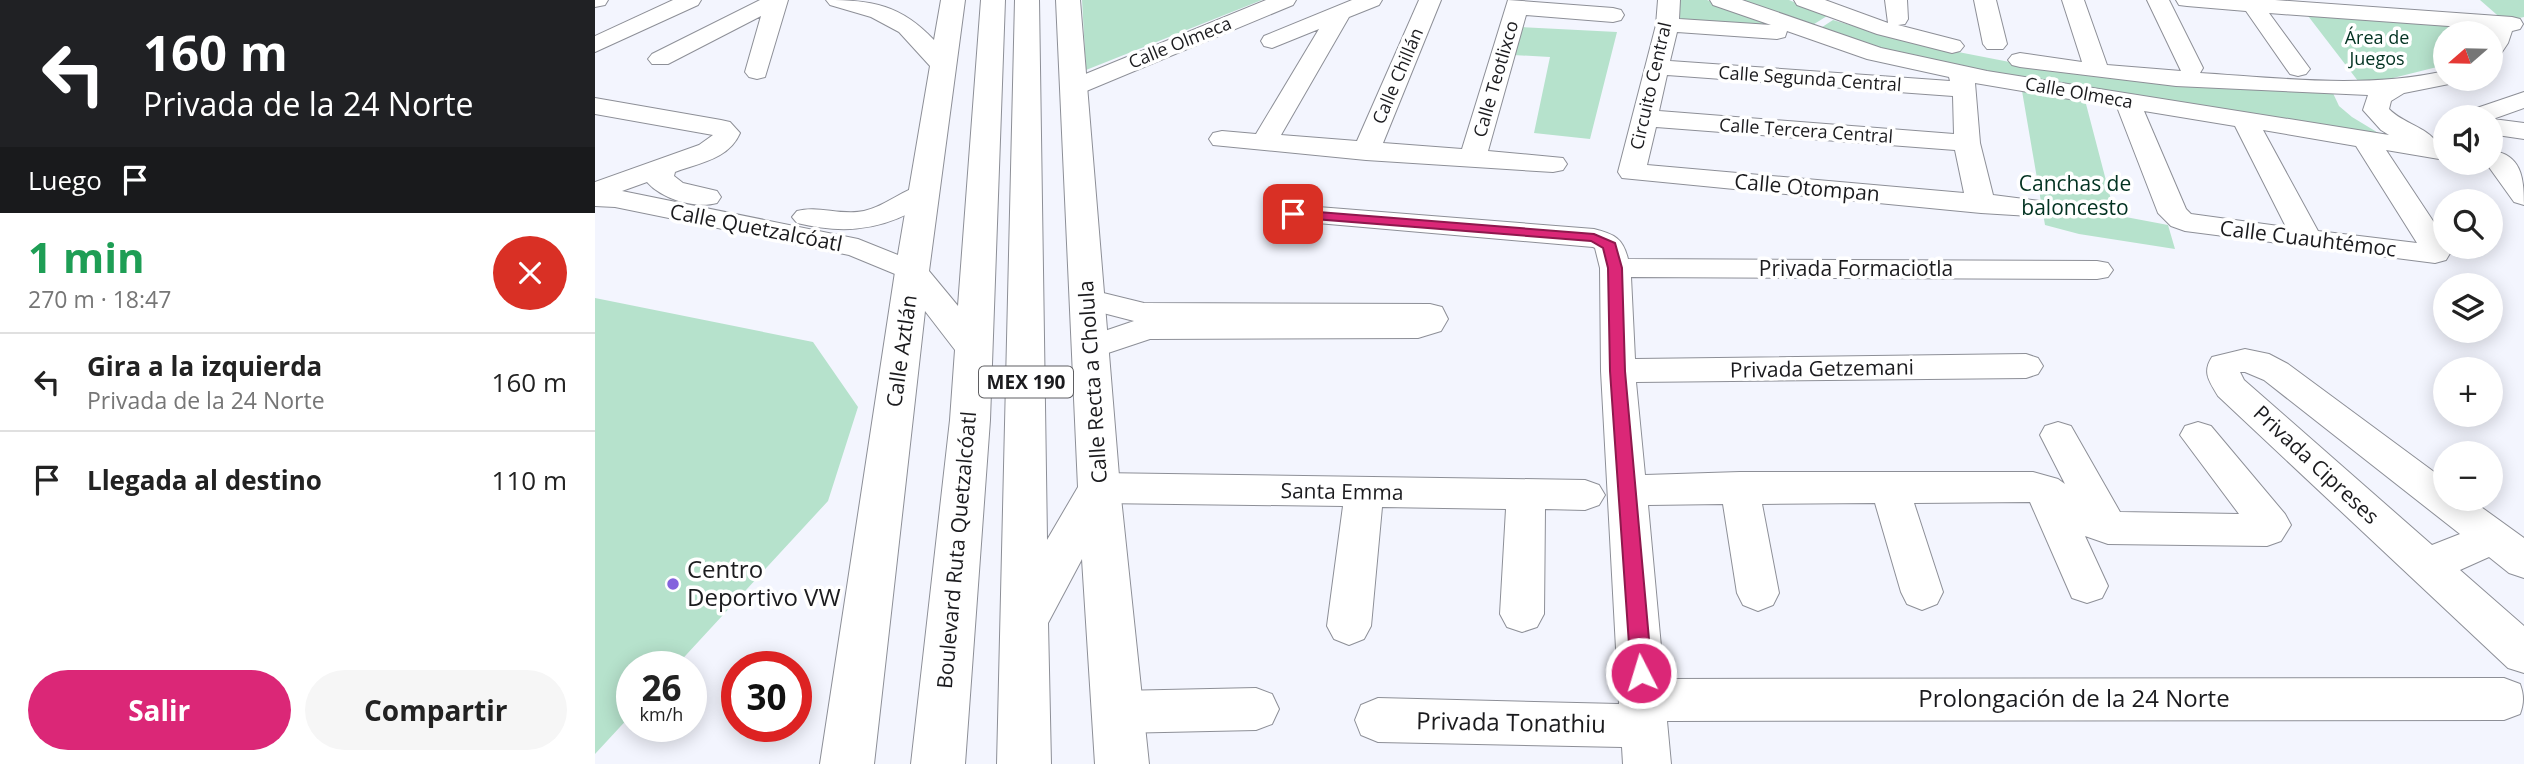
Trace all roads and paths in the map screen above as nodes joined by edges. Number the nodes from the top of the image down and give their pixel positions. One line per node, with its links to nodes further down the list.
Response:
1 (689, 0): 29 (street)
2 (777, 0): 30 (street); 36 (street)
3 (838, 0): 31 (main road)
4 (953, 0): 31 (main road, Calle Aztlán)
5 (993, 0): 78 (main road, Boulevard Ruta Quetzalcóatl / MEX 190)
6 (1068, 0): 39 (main road, Calle Recta a Cholula)
7 (1285, 0): 39 (street, Calle Olmeca)
8 (1371, 0): 22 (street)
9 (1430, 0): 57 (street, Calle Chillán)
10 (1669, 0): 24 (street, Circuito Central)
11 (1721, 0): 26 (street, Calle Olmeca)
12 (1805, 0): 21 (street, Calle Olmeca)
13 (1985, 0): 28 (street)
14 (2073, 0): 32 (street)
15 (2158, 0): 34 (street)
16 (2187, 0): 19 (street)
17 (2473, 0): 25 (street)
18 (1518, 4): 23 (street); 58 (street, Calle Teotlixco)
19 (2252, 4): 25 (street); 35 (street)
20 (1031, 10): 98 (main road, MEX 190)
21 (1838, 12): 26 (street); 40 (street, Calle Olmeca)
22 (1339, 15): 27 (street); 52 (street)
23 (1613, 15)
24 (1667, 25): 26 (street); 33 (street, Circuito Central)
25 (2508, 25)
26 (1808, 31): 37 (street, Calle Olmeca)
27 (1272, 41)
28 (1995, 44)
29 (595, 45)
30 (660, 59)
31 (943, 64): 64 (main road, Calle Aztlán)
32 (2095, 65)
33 (1655, 67): 37 (street, Calle Segunda Central); 46 (street, Circuito Central)
34 (2191, 68)
35 (2298, 69)
36 (757, 72)
37 (1962, 81): 42 (street, Calle Olmeca); 54 (street)
38 (2433, 81): 40 (street, Calle Olmeca)
39 (1075, 87): 76 (main road, Calle Recta a Cholula)
40 (2395, 89): 55 (street)
41 (2524, 99): 44 (street)
42 (2128, 102): 47 (street, Calle Olmeca); 72 (street, Calle Cuauhtémoc)
43 (595, 106): 45 (street)
44 (2503, 107)
45 (642, 114): 49 (street); 61 (street)
46 (1644, 118): 54 (street, Calle Tercera Central); 62 (street, Circuito Central)
47 (2245, 121): 53 (street, Calle Olmeca); 72 (street)
48 (2503, 128): 50 (street)
49 (595, 129)
50 (2524, 131)
51 (1222, 139): 52 (street)
52 (1264, 142): 57 (street)
53 (2367, 142): 56 (street, Calle Olmeca); 72 (street, Calle Cuauhtémoc)
54 (1967, 143): 68 (street)
55 (2433, 146)
56 (2433, 150)
57 (1366, 152): 58 (street)
58 (1473, 158): 60 (street)
59 (2504, 161): 66 (street)
60 (1553, 164)
61 (662, 168): 63 (street); 65 (street, Calle Quetzalcóatl)
62 (1632, 172): 68 (street, Calle Otompan)
63 (595, 191)
64 (925, 192): 65 (street, Calle Quetzalcóatl); 75 (main road, Calle Aztlán)
65 (685, 193): 69 (street)
66 (2524, 196)
67 (595, 197): 69 (street, Calle Quetzalcóatl)
68 (1981, 204): 70 (street, Calle Otompan)
69 (660, 208): 75 (street, Calle Quetzalcóatl)
70 (2030, 208)
71 (1293, 214): 73 (street, Privada Formaciotla)
72 (2307, 239)
73 (1610, 255): 74 (street, Privada Formaciotla); 80 (street)
74 (2097, 270)
75 (912, 272): 78 (main road); 106 (main road, Calle Aztlán)
76 (1087, 299): 77 (main road, Calle Recta a Cholula); 77 (street)
77 (1090, 348): 85 (main road, Calle Recta a Cholula)
78 (975, 350): 107 (main road, Boulevard Ruta Quetzalcóatl / MEX 190)
79 (2026, 366): 80 (street, Privada Getzemani)
80 (1618, 371): 87 (street)
81 (2058, 435): 91 (street)
82 (2198, 435): 91 (street)
83 (1889, 486): 84 (street); 86 (street); 95 (street)
84 (1741, 487): 87 (street); 96 (street)
85 (1099, 488): 88 (street, Santa Emma); 98 (main road); 103 (main road, Calle Recta a Cholula)
86 (2044, 489): 91 (street); 94 (street)
87 (1627, 490): 105 (street)
88 (1364, 492): 89 (street, Santa Emma); 99 (street)
89 (1526, 494): 90 (street, Santa Emma); 97 (street)
90 (1585, 495)
91 (2108, 528)
92 (2509, 549): 93 (street); 93 (street, Privada Cipreses)
93 (2425, 566): 100 (street)
94 (2087, 586)
95 (1922, 592)
96 (1758, 593)
97 (1522, 614)
98 (1025, 620): 108 (main road, MEX 190)
99 (1349, 626)
100 (2524, 654)
101 (2504, 699): 105 (street, Prolongación de la 24 Norte)
102 (1256, 709): 103 (street)
103 (1118, 712): 109 (main road, Calle Recta a Cholula)
104 (1378, 720): 105 (street, Privada Tonathiu)
105 (1645, 730)
106 (847, 764)
107 (938, 764)
108 (1024, 764)
109 (1122, 764)

